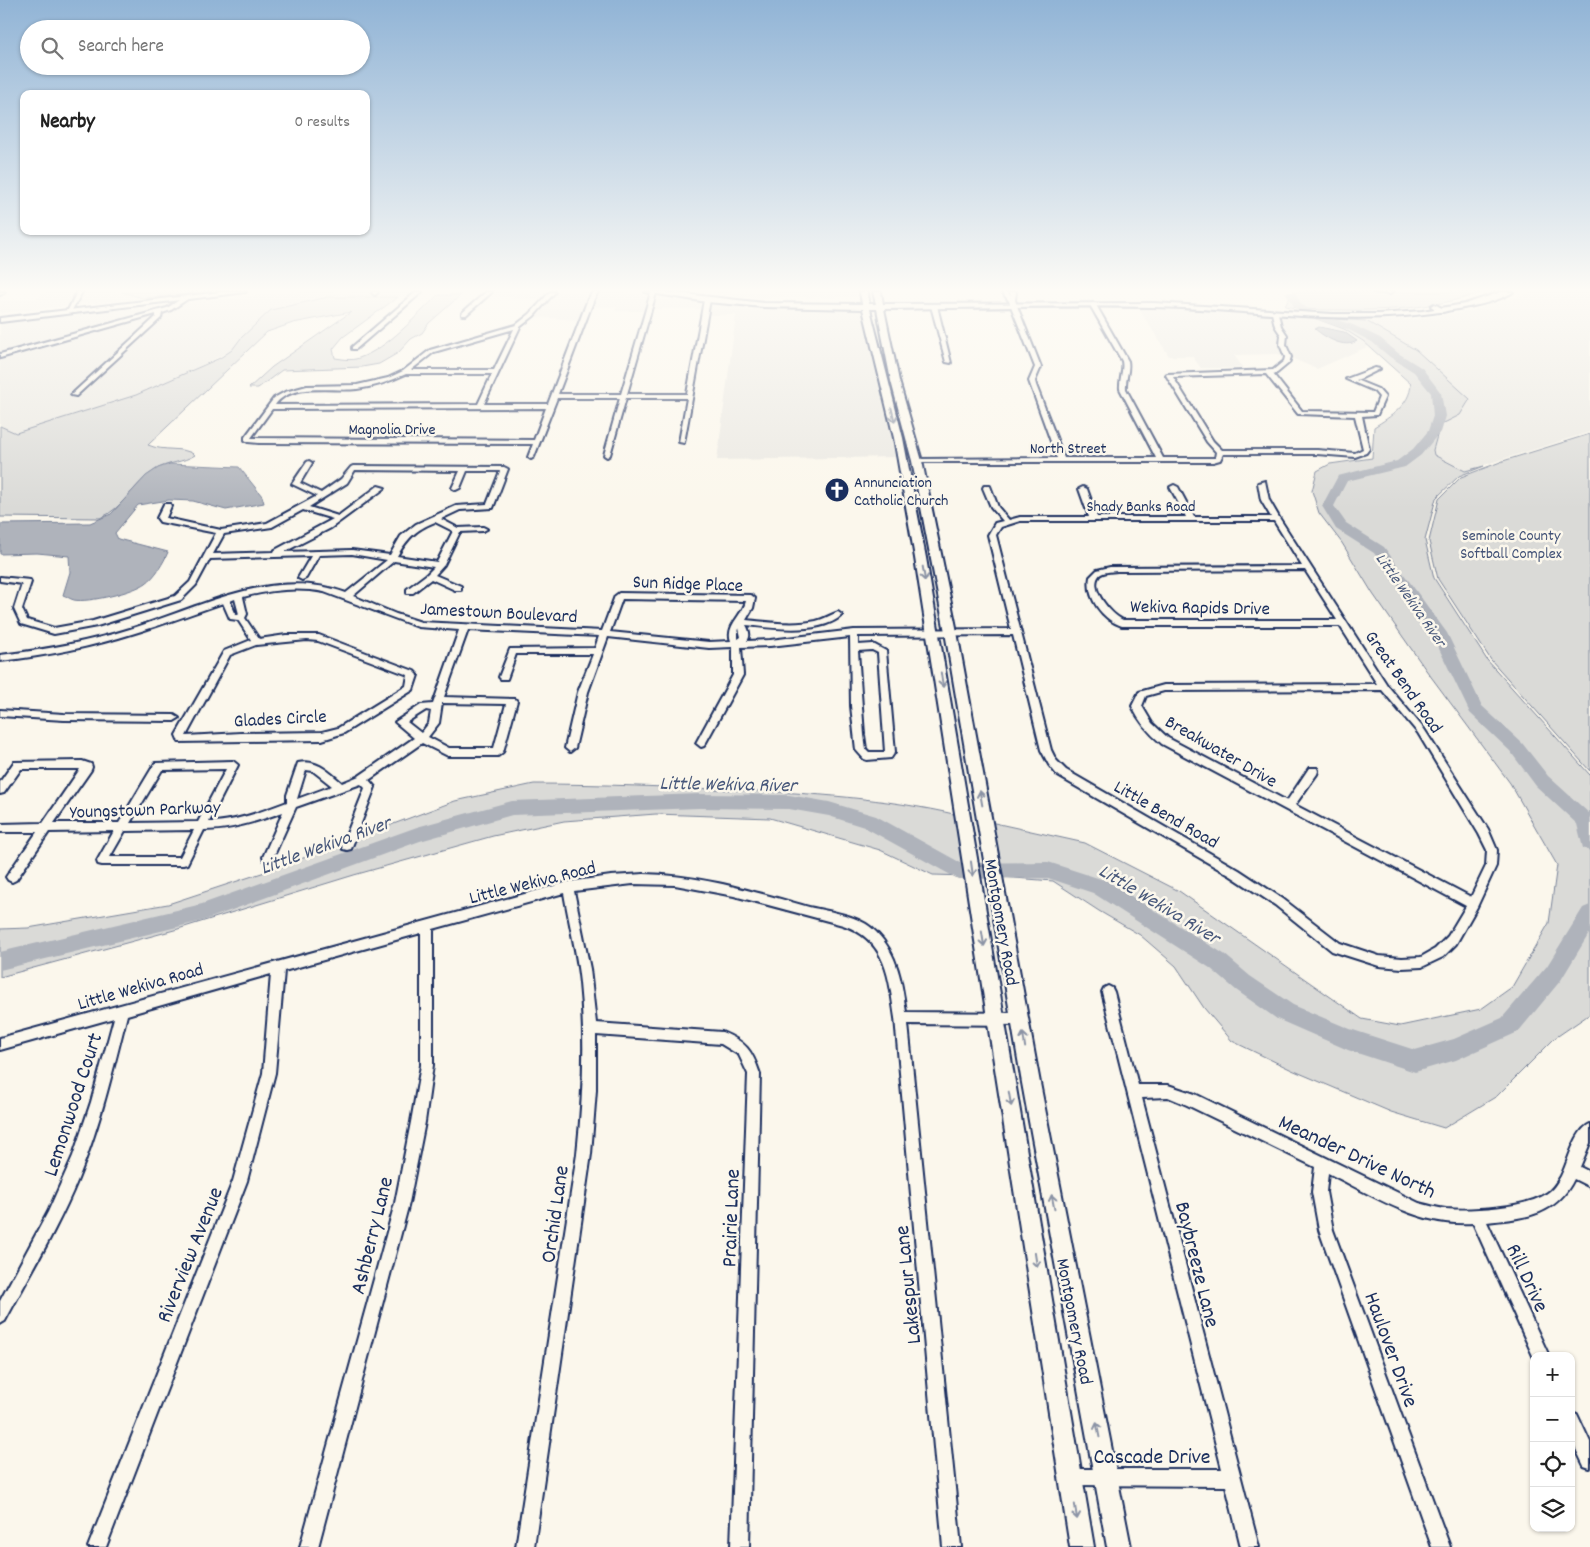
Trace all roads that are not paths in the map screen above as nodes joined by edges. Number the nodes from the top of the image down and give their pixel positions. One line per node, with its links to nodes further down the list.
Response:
1 (108, 364): 16 (street)
2 (415, 364): 13 (street)
3 (499, 364): 14 (street)
4 (565, 364): 17 (street)
5 (632, 364): 18 (street)
6 (696, 364): 19 (street)
7 (880, 364): 72 (main road, Montgomery Road, one-way to 72)
8 (892, 364): 30 (main road, Montgomery Road)
9 (1037, 364): 29 (street)
10 (1126, 364): 31 (street)
11 (1284, 364): 15 (street)
12 (1377, 369): 23 (street)
13 (405, 372): 14 (street); 22 (street)
14 (495, 372): 20 (street)
15 (1268, 372): 23 (street); 27 (street)
16 (74, 395)
17 (553, 396): 18 (street); 21 (street)
18 (624, 396): 19 (street); 26 (street)
19 (690, 396): 25 (street)
20 (480, 406): 21 (street); 22 (street)
21 (550, 406): 24 (street)
22 (270, 407): 24 (street, Magnolia Drive)
23 (1358, 414): 27 (street, North Street)
24 (536, 442): 28 (street)
25 (682, 442)
26 (607, 455)
27 (1219, 456): 31 (street, North Street)
28 (531, 457)
29 (1061, 460): 30 (street, North Street); 31 (street, North Street)
30 (917, 461): 73 (main road, Montgomery Road)
31 (1161, 461)
32 (309, 463): 40 (street)
33 (465, 468): 36 (street); 40 (street); 44 (street)
34 (1262, 483): 47 (street, Great Bend Road)
35 (380, 488): 43 (street)
36 (456, 488)
37 (987, 488): 48 (street)
38 (1174, 488): 46 (street)
39 (1083, 489): 45 (street)
40 (322, 496): 42 (street)
41 (167, 506): 51 (street)
42 (303, 508): 43 (street); 51 (street)
43 (338, 518): 53 (street)
44 (435, 519): 50 (street); 55 (street)
45 (1094, 519): 46 (street, Shady Banks Road); 48 (street, Shady Banks Road)
46 (1190, 519): 47 (street, Shady Banks Road)
47 (1276, 519): 57 (street, Great Bend Road)
48 (1007, 522): 74 (street, Little Bend Road)
49 (483, 529): 50 (street)
50 (457, 530): 56 (street)
51 (221, 532): 54 (street)
52 (317, 552): 53 (street); 55 (street); 59 (street)
53 (275, 554): 54 (street)
54 (207, 557): 70 (street)
55 (393, 557): 56 (street); 64 (street)
56 (440, 565): 58 (street)
57 (1308, 568): 69 (street, Great Bend Road); 69 (street, Wekiva Rapids Drive)
58 (430, 576): 61 (street); 62 (street)
59 (302, 578)
60 (0, 579): 70 (street)
61 (458, 588)
62 (410, 590)
63 (238, 595): 64 (street, Jamestown Boulevard); 65 (street, Jamestown Boulevard); 67 (street)
64 (349, 595): 71 (street, Jamestown Boulevard)
65 (225, 598): 67 (street); 78 (street, Jamestown Boulevard)
66 (838, 615): 68 (street, Sun Ridge Place)
67 (241, 618): 77 (street)
68 (740, 622): 76 (street, Sun Ridge Place); 79 (street)
69 (1344, 623): 84 (street, Great Bend Road)
70 (94, 624): 78 (street)
71 (464, 628): 76 (street, Jamestown Boulevard); 85 (street, Youngstown Parkway)
72 (935, 632): 73 (street, Jamestown Boulevard); 75 (street, Jamestown Boulevard); 110 (main road, Montgomery Road, one-way to 110)
73 (951, 632): 74 (street, Jamestown Boulevard); 112 (main road, Montgomery Road, one-way to 73)
74 (1017, 632): 105 (street, Little Bend Road)
75 (854, 633): 79 (street, Jamestown Boulevard); 80 (street)
76 (606, 634): 79 (street, Jamestown Boulevard); 81 (street)
77 (256, 642): 77 (street, Glades Circle)
78 (90, 644): 82 (street, Jamestown Boulevard)
79 (737, 645): 89 (street)
80 (854, 648): 80 (street)
81 (598, 651): 83 (street); 90 (street)
82 (0, 658)
83 (504, 677)
84 (1384, 687): 96 (street, Breakwater Drive); 105 (street, Great Bend Road)
85 (437, 704): 88 (street, Youngstown Parkway); 88 (street); 88 (street)
86 (0, 713): 87 (street)
87 (174, 718)
88 (422, 738): 92 (street, Youngstown Parkway)
89 (701, 743)
90 (570, 748)
91 (1313, 771): 96 (street)
92 (362, 779): 93 (street, Youngstown Parkway); 101 (street)
93 (340, 787): 95 (street, Youngstown Parkway); 95 (street)
94 (0, 790): 97 (street)
95 (292, 804): 98 (street, Youngstown Parkway); 102 (street)
96 (1288, 807): 105 (street, Breakwater Drive)
97 (45, 827): 99 (street, Youngstown Parkway); 100 (street, Youngstown Parkway); 103 (street)
98 (200, 827): 100 (street, Youngstown Parkway); 100 (street); 100 (street)
99 (0, 828)
100 (122, 828)
101 (347, 846)
102 (268, 857)
103 (12, 877)
104 (568, 887): 106 (street, Little Wekiva Road); 111 (street, Little Wekiva Road); 113 (street, Orchid Lane)
105 (1473, 904)
106 (427, 927): 107 (street, Little Wekiva Road); 129 (street, Ashberry Lane)
107 (278, 966): 109 (street, Little Wekiva Road); 128 (street, Riverview Avenue)
108 (1108, 992): 115 (street, Baybreeze Lane)
109 (122, 1010): 114 (street, Little Wekiva Road); 121 (street, Lemonwood Court)
110 (996, 1017): 111 (street); 112 (street); 126 (main road, Montgomery Road, one-way to 126)
111 (901, 1018): 132 (street, Lakespur Lane)
112 (1020, 1019): 125 (main road, Montgomery Road, one-way to 112)
113 (590, 1029): 130 (street, Orchid Lane); 131 (street, Prairie Lane)
114 (0, 1044)
115 (1134, 1092): 117 (street, Meander Drive North); 127 (street, Baybreeze Lane)
116 (1590, 1131): 118 (street, Meander Drive North)
117 (1322, 1163): 120 (street, Meander Drive North); 136 (street, Haulover Drive)
118 (1572, 1170): 119 (street); 120 (street, Meander Drive North)
119 (1590, 1180)
120 (1477, 1217): 122 (street, Rill Drive)
121 (0, 1316)
122 (1539, 1352)
123 (1575, 1428): 124 (street)
124 (1590, 1460)
125 (1107, 1476): 126 (street, Cascade Drive); 127 (street, Cascade Drive); 134 (main road, Montgomery Road)
126 (1070, 1477): 133 (main road, Montgomery Road, one-way to 133)
127 (1232, 1478): 135 (street, Baybreeze Lane)
128 (97, 1547)
129 (309, 1547)
130 (525, 1547)
131 (740, 1547)
132 (952, 1547)
133 (1082, 1547)
134 (1119, 1547)
135 (1250, 1547)
136 (1441, 1547)

